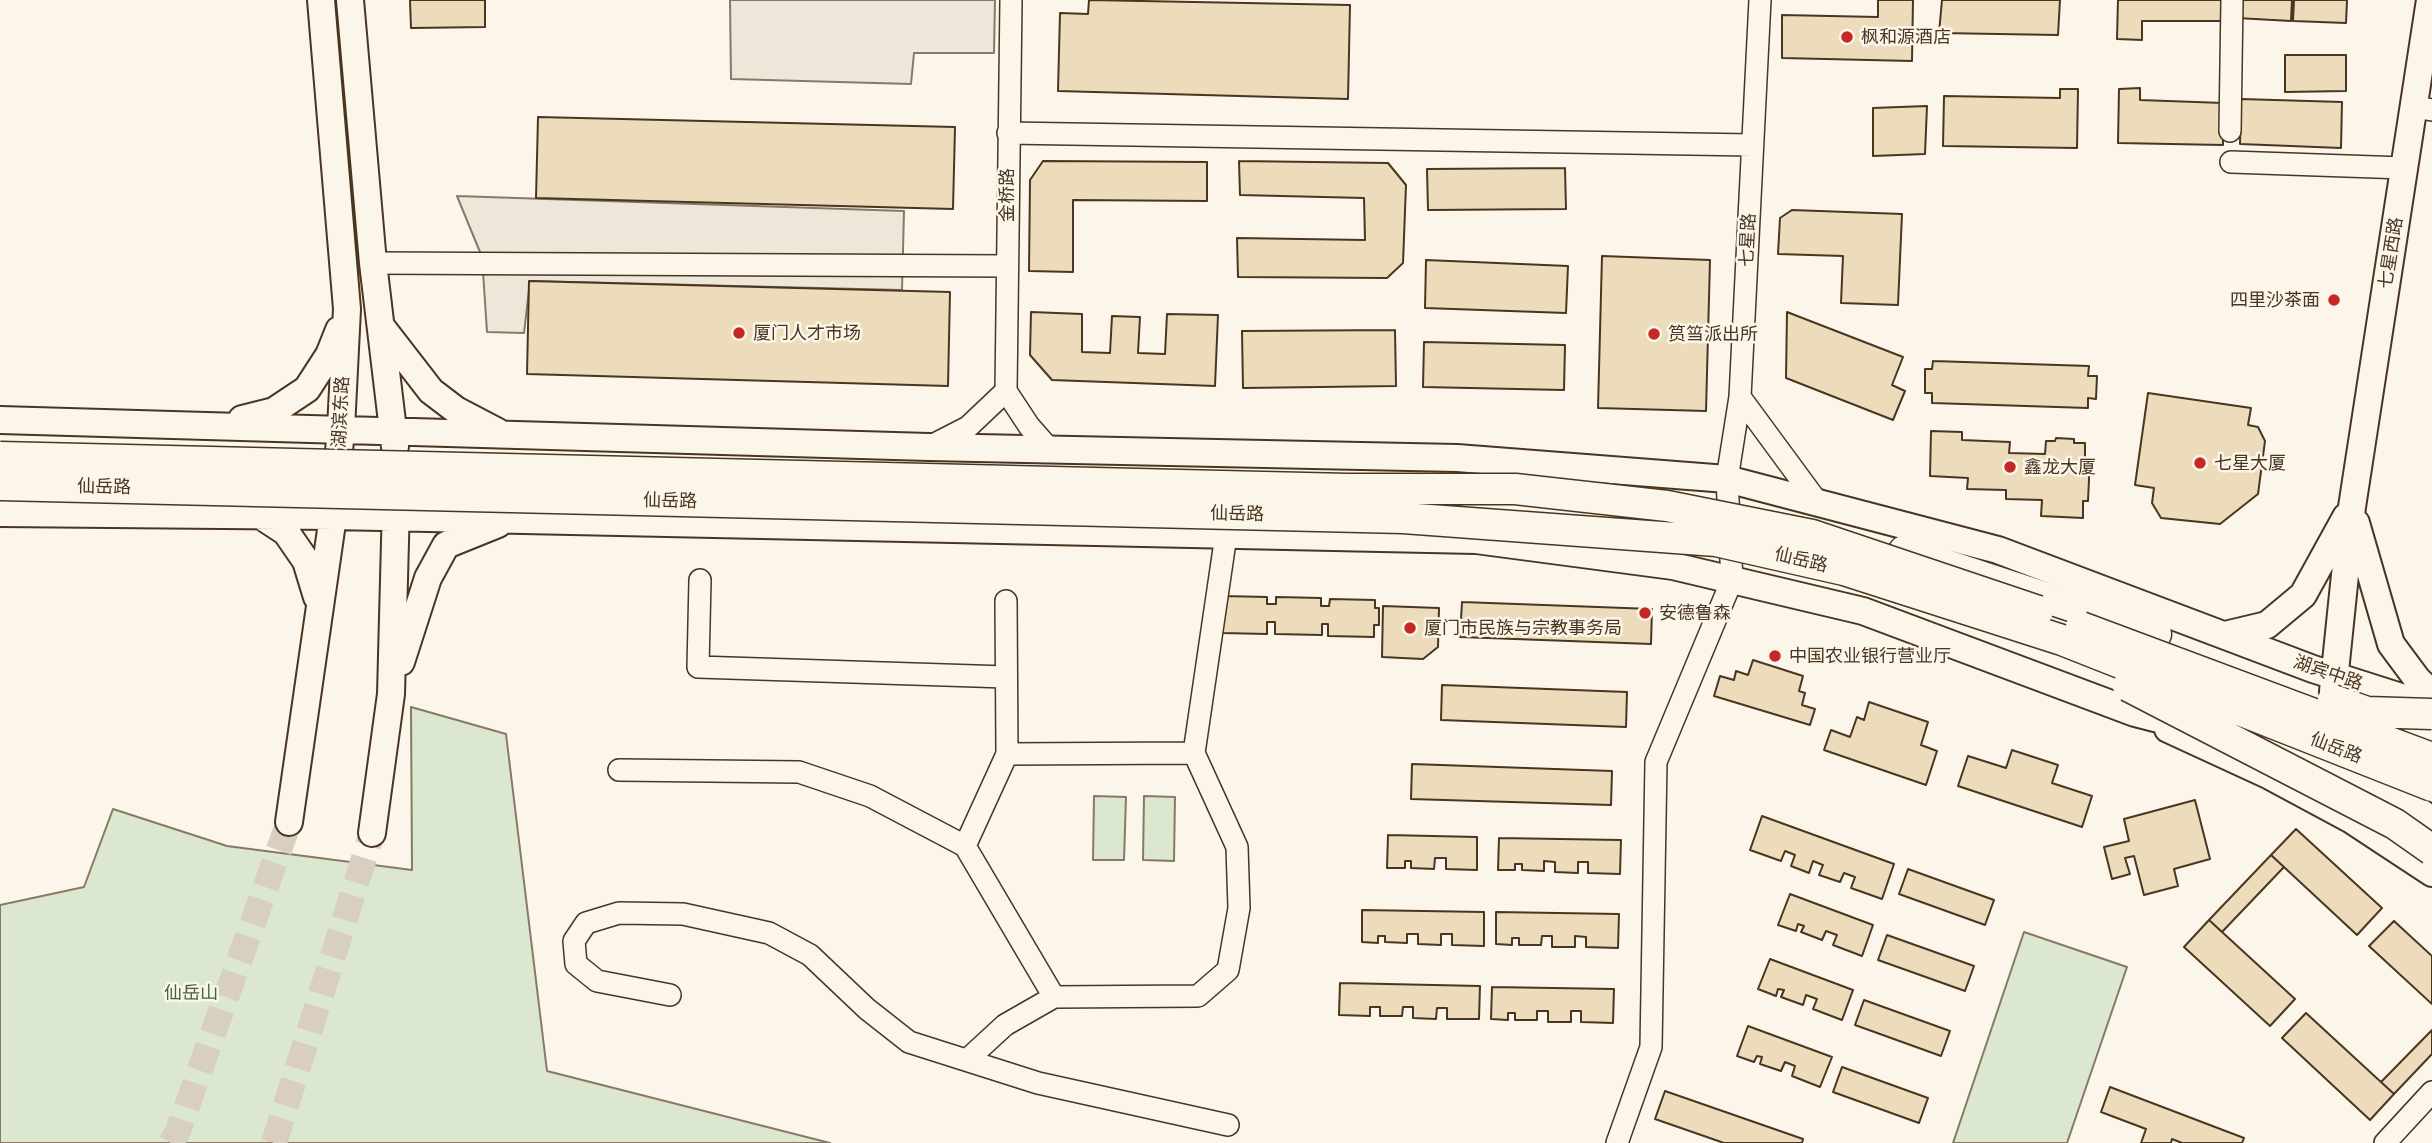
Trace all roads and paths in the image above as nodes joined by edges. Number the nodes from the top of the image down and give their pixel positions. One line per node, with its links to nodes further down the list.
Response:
1 (321, 0): 15 (main road, 湖滨东路)
2 (350, 0): 13 (main road)
3 (1011, 0): 9 (street, 金桥路)
4 (1760, 0): 10 (street, 七星路)
5 (2232, 0): 8 (street)
6 (2430, 0): 7 (main road, 七星西路)
7 (2423, 109): 12 (main road, 七星西路)
8 (2230, 131)
9 (1008, 132): 10 (street); 14 (street, 金桥路)
10 (1752, 145): 18 (street, 七星路)
11 (2231, 162): 12 (street)
12 (2404, 168): 30 (main road, 七星西路)
13 (373, 263): 14 (street); 16 (main road)
14 (1007, 266): 17 (street, 金桥路)
15 (347, 309): 20 (main road); 21 (main road, 湖滨东路)
16 (383, 330): 22 (main road); 23 (main road)
17 (1006, 391): 24 (street); 25 (street)
18 (1740, 397): 27 (street, 七星路); 29 (street)
19 (0, 420): 20 (main road)
20 (211, 426): 21 (main road, 湖宾中路)
21 (341, 429): 22 (main road, 湖宾中路); 33 (main road, 湖滨东路)
22 (395, 433): 23 (main road, 湖宾中路); 34 (main road)
23 (506, 436): 24 (main road, 湖宾中路)
24 (929, 447): 25 (main road, 湖宾中路)
25 (1051, 451): 27 (main road, 湖宾中路)
26 (0, 457): 38 (highway, 仙岳路, bridge)
27 (1727, 478): 29 (main road, 湖宾中路); 40 (street, 七星路)
28 (0, 485): 36 (highway, 仙岳路, bridge)
29 (1818, 503): 43 (main road, 湖宾中路)
30 (2352, 507): 43 (main road); 45 (main road, 七星西路); 48 (main road)
31 (0, 513): 32 (main road)
32 (260, 515): 33 (main road); 42 (main road)
33 (333, 516): 34 (main road); 42 (main road, 湖滨东路)
34 (397, 519): 35 (main road); 47 (main road)
35 (507, 520): 37 (main road); 47 (main road)
36 (1566, 530): 58 (highway, 仙岳路, bridge); 64 (highway, bridge)
37 (1226, 535): 40 (main road); 53 (street)
38 (1811, 535): 44 (highway, 仙岳路, bridge); 51 (highway, bridge)
39 (700, 580): 46 (street)
40 (1732, 580): 50 (main road); 71 (street)
41 (1006, 601): 46 (street)
42 (319, 603): 61 (main road, 湖滨东路)
43 (2225, 635): 45 (main road, 湖宾中路)
44 (2156, 654): 52 (highway, bridge); 55 (highway, 仙岳路, bridge)
45 (2334, 676): 49 (main road, 湖宾中路); 56 (main road, 七星西路)
46 (1006, 677): 54 (street)
47 (391, 694): 62 (main road)
48 (2432, 694)
49 (2432, 707)
50 (2135, 713): 56 (main road); 59 (main road)
51 (2432, 714)
52 (2432, 741)
53 (1194, 753): 54 (street); 67 (street)
54 (1007, 754): 63 (street)
55 (2432, 758)
56 (2329, 768): 59 (main road); 60 (main road)
57 (619, 770): 63 (street)
58 (2432, 786)
59 (2350, 819): 65 (main road)
60 (2432, 820)
61 (289, 822)
62 (372, 833)
63 (965, 846): 67 (street)
64 (2432, 850)
65 (2432, 873)
66 (670, 995): 68 (street)
67 (1054, 997): 68 (street)
68 (967, 1060): 70 (street)
69 (2432, 1092): 72 (street)
70 (1228, 1125)
71 (1617, 1143)
72 (2385, 1143)

